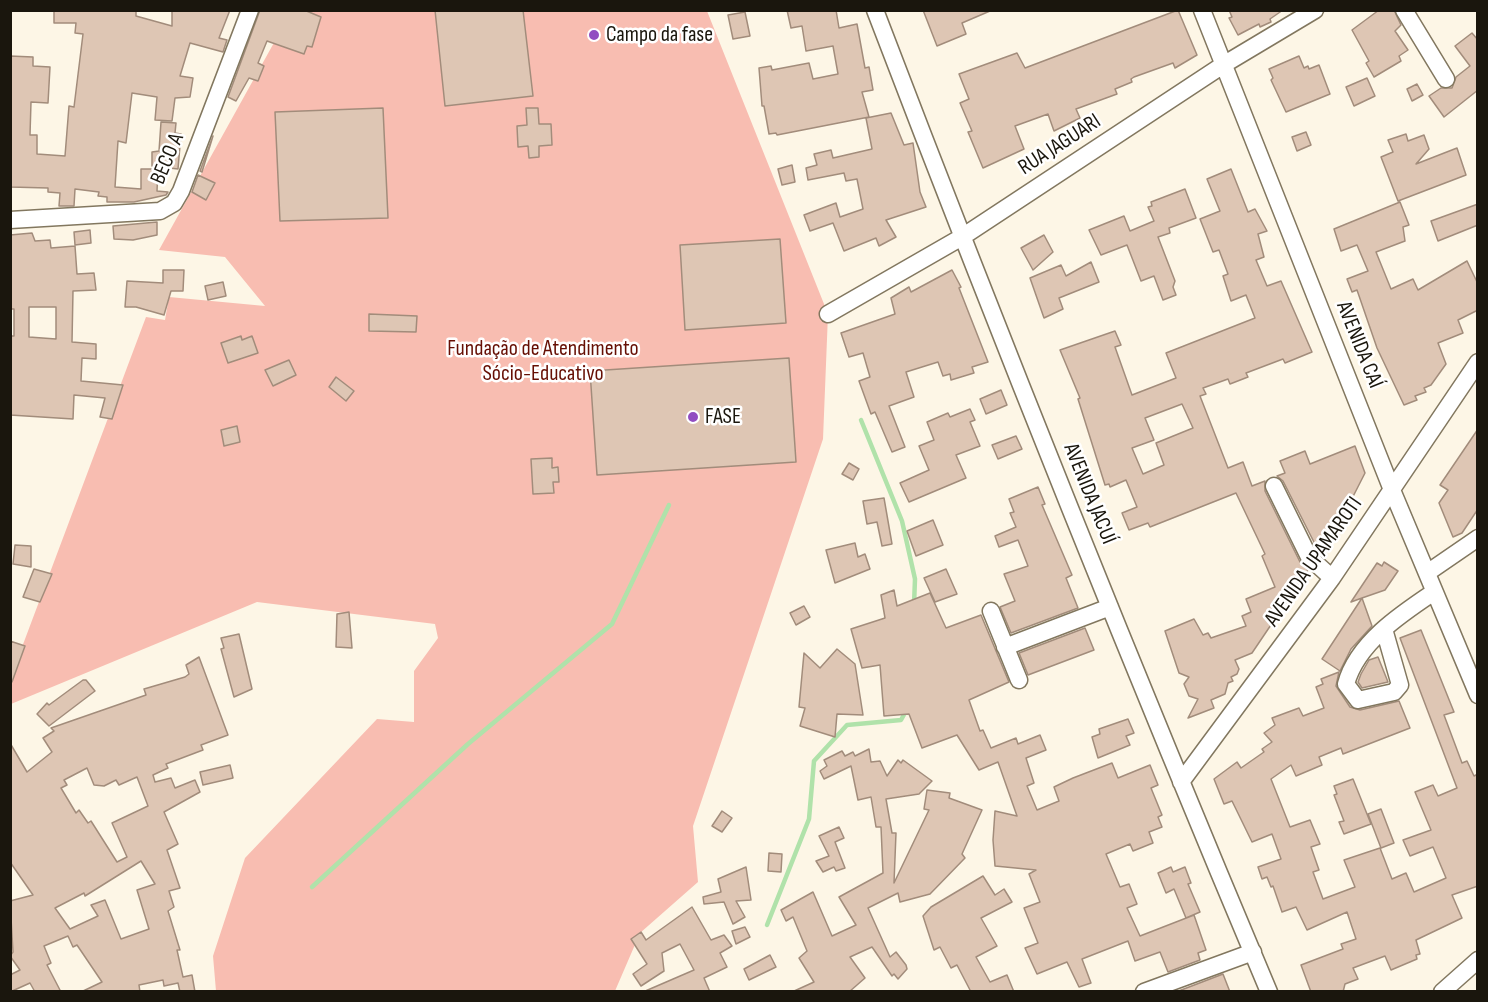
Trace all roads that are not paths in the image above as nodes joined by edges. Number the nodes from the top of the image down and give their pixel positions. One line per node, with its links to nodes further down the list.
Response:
1 (250, 10): 8 (street, BECO A)
2 (876, 10): 9 (street, AVENIDA JACUÍ)
3 (1202, 10): 6 (street, AVENIDA CAÍ)
4 (1315, 10): 6 (street, RUA JAGUARI)
5 (1404, 10): 7 (street)
6 (1223, 65): 9 (street, RUA JAGUARI); 13 (street, AVENIDA CAÍ)
7 (1446, 79)
8 (10, 220)
9 (962, 237): 10 (street, RUA JAGUARI); 18 (street, AVENIDA JACUÍ)
10 (828, 314)
11 (1478, 362): 13 (street, AVENIDA UPAMAROTI)
12 (1274, 486): 16 (street)
13 (1392, 490): 15 (street, AVENIDA CAÍ); 16 (street, AVENIDA UPAMAROTI)
14 (1478, 538): 15 (street)
15 (1427, 573): 17 (street, AVENIDA CAÍ)
16 (1332, 578): 24 (street, AVENIDA UPAMAROTI)
17 (1434, 591): 20 (street); 23 (street, AVENIDA CAÍ)
18 (1110, 607): 21 (street); 24 (street, AVENIDA JACUÍ)
19 (991, 611): 21 (street)
20 (1384, 629)
21 (1005, 647): 22 (street)
22 (1019, 680)
23 (1478, 696)
24 (1181, 782): 25 (street, AVENIDA JACUÍ)
25 (1253, 952): 27 (street); 28 (street, AVENIDA JACUÍ)
26 (1478, 960): 29 (street)
27 (1144, 992)
28 (1269, 992)
29 (1442, 992)

